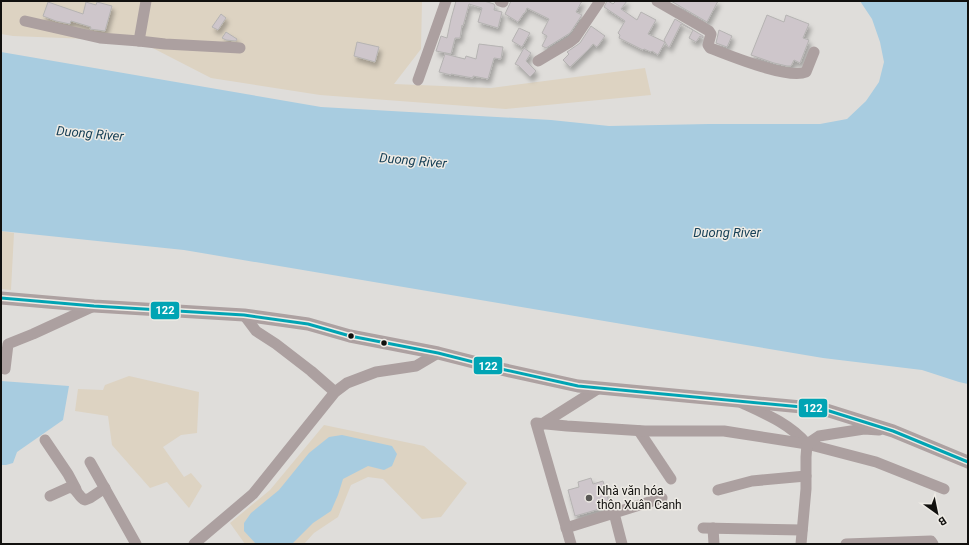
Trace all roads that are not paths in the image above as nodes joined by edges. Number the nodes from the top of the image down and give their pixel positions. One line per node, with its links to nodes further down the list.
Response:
1 (146, 1): 6 (street)
2 (446, 1): 10 (street)
3 (600, 1): 9 (street)
4 (657, 1): 8 (street)
5 (26, 21): 6 (street)
6 (139, 41): 7 (street)
7 (240, 48)
8 (814, 52)
9 (538, 61)
10 (418, 80)
11 (1, 298): 12 (main road)
12 (94, 306): 13 (main road); 14 (street)
13 (244, 315): 15 (main road); 18 (street)
14 (4, 345): 16 (street)
15 (438, 353): 17 (main road); 18 (street)
16 (5, 369)
17 (599, 388): 19 (main road); 20 (street)
18 (335, 392): 40 (street)
19 (737, 401): 22 (main road); 24 (street)
20 (542, 424): 21 (street); 36 (street)
21 (639, 431): 24 (street); 28 (street)
22 (894, 431): 24 (street); 26 (main road)
23 (45, 440): 30 (street)
24 (807, 444): 27 (street); 31 (street)
25 (90, 462): 29 (street)
26 (968, 462)
27 (806, 476): 32 (street); 37 (street)
28 (671, 479)
29 (105, 488): 30 (street); 39 (street)
30 (76, 489): 33 (street)
31 (944, 489)
32 (718, 490)
33 (50, 496)
34 (662, 498): 35 (street)
35 (614, 514): 36 (street); 42 (street)
36 (566, 528): 41 (street)
37 (802, 530): 43 (street); 44 (street)
38 (894, 543): 46 (street); 47 (street)
39 (136, 544)
40 (194, 544)
41 (571, 544)
42 (622, 544)
43 (714, 544)
44 (801, 544)
45 (846, 544): 46 (street)
46 (870, 544)
47 (932, 544)

